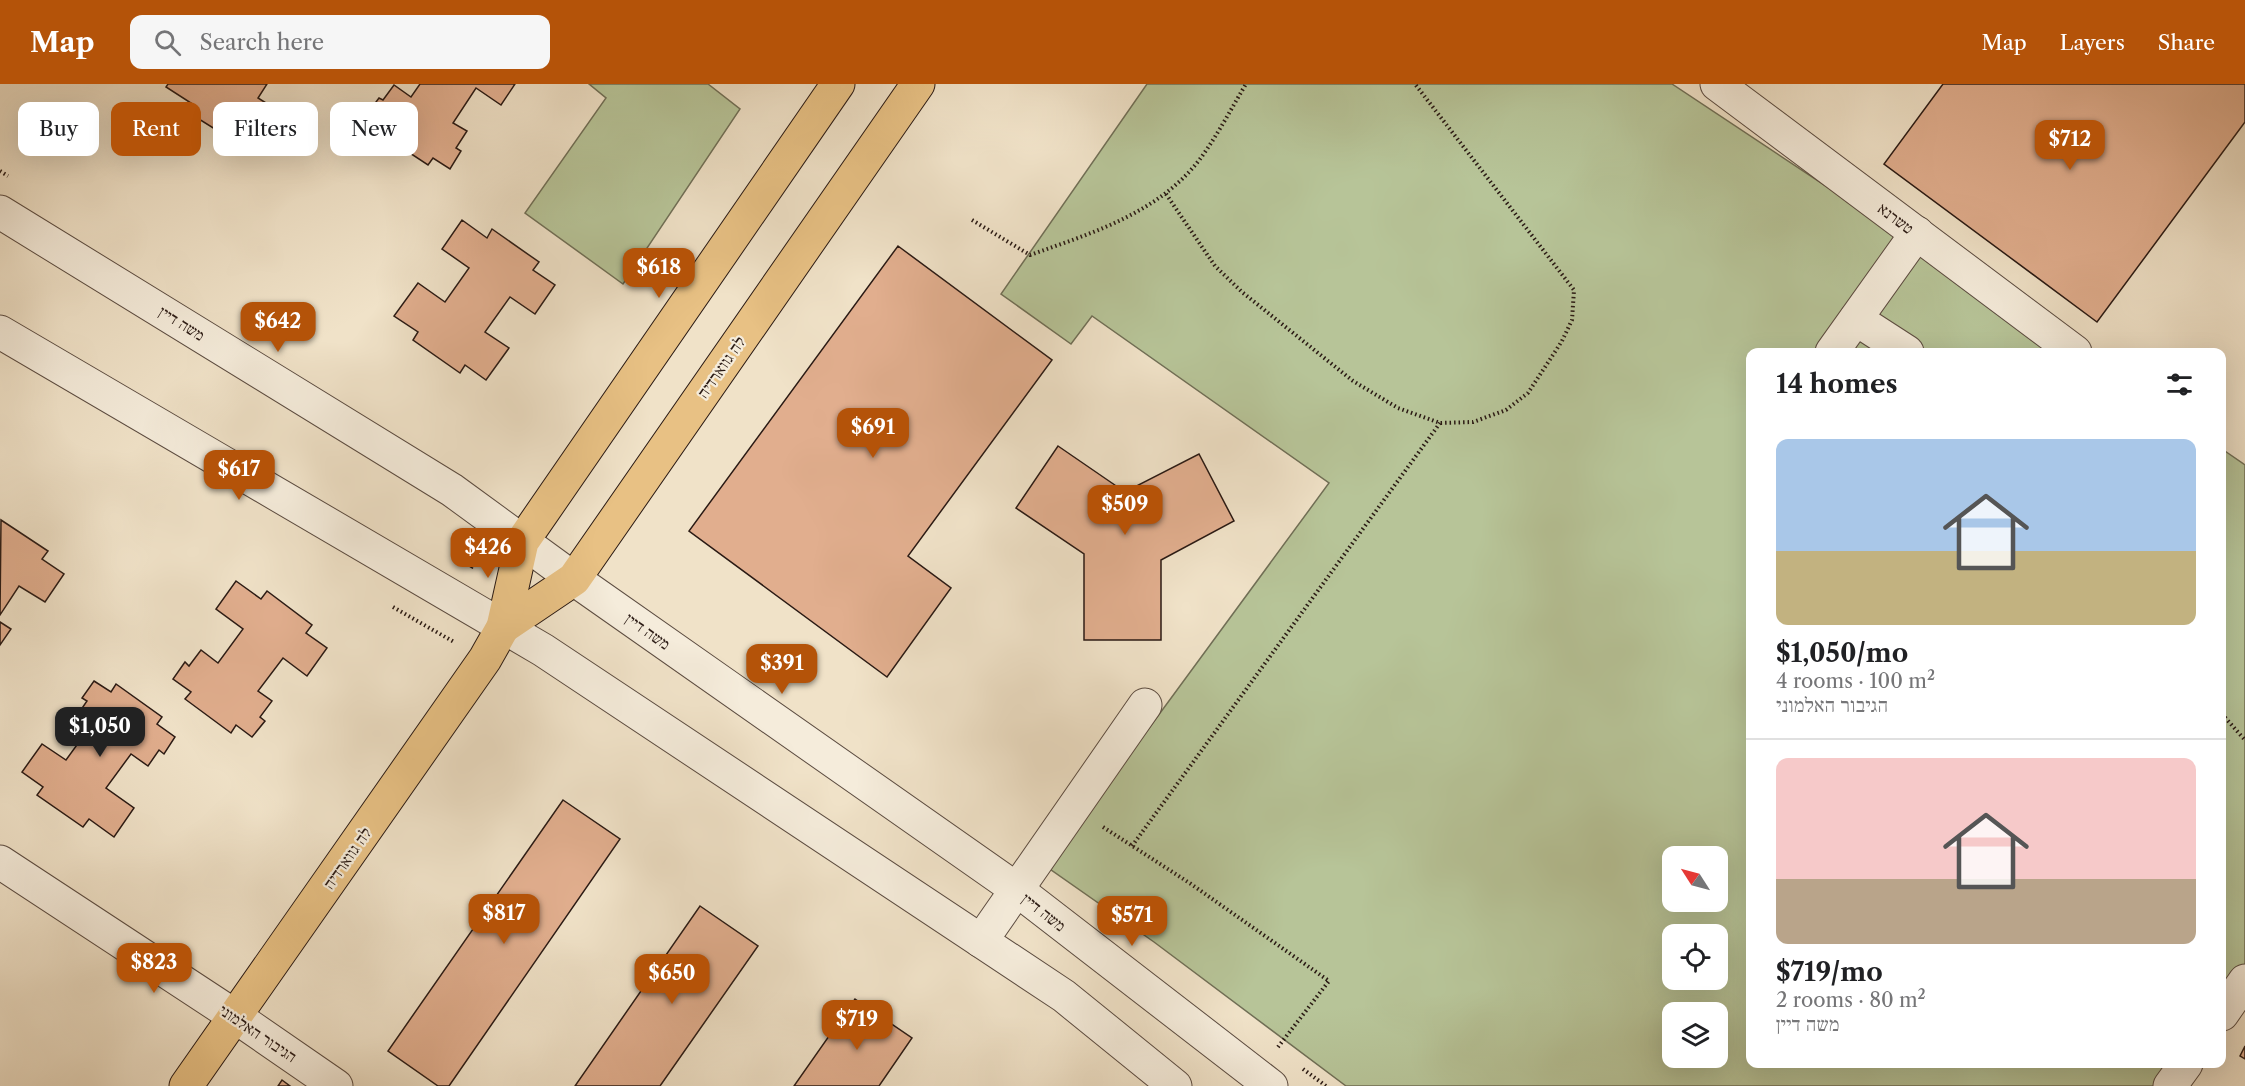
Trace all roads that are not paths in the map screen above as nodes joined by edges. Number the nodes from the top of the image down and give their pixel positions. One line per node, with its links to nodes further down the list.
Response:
1 (838, 84): 11 (main road, לה גווארדיה)
2 (918, 84): 12 (main road, לה גווארדיה)
3 (1717, 84): 5 (street, טשרנא)
4 (0, 212): 11 (street, משה דיין)
5 (1917, 234): 6 (street); 10 (street, טשרנא)
6 (1856, 319): 8 (street); 9 (street)
7 (0, 332): 13 (street)
8 (1835, 348)
9 (1901, 348)
10 (2070, 348)
11 (511, 533): 12 (street, משה דיין); 13 (main road, לה גווארדיה)
12 (574, 579): 13 (main road, לה גווארדיה); 16 (street, משה דיין)
13 (503, 627): 17 (street); 20 (main road, לה גווארדיה)
14 (1145, 705): 16 (street)
15 (0, 862): 20 (street, הגיבור האלמוני)
16 (1016, 889): 17 (street); 25 (street, משה דיין)
17 (981, 941): 24 (street)
18 (2245, 981): 19 (street)
19 (2226, 1008)
20 (236, 1017): 22 (main road, לה גווארדיה); 23 (street, הגיבור האלמוני)
21 (2183, 1068): 26 (street)
22 (186, 1086)
23 (336, 1086)
24 (1175, 1086)
25 (1271, 1086)
26 (2170, 1086)

